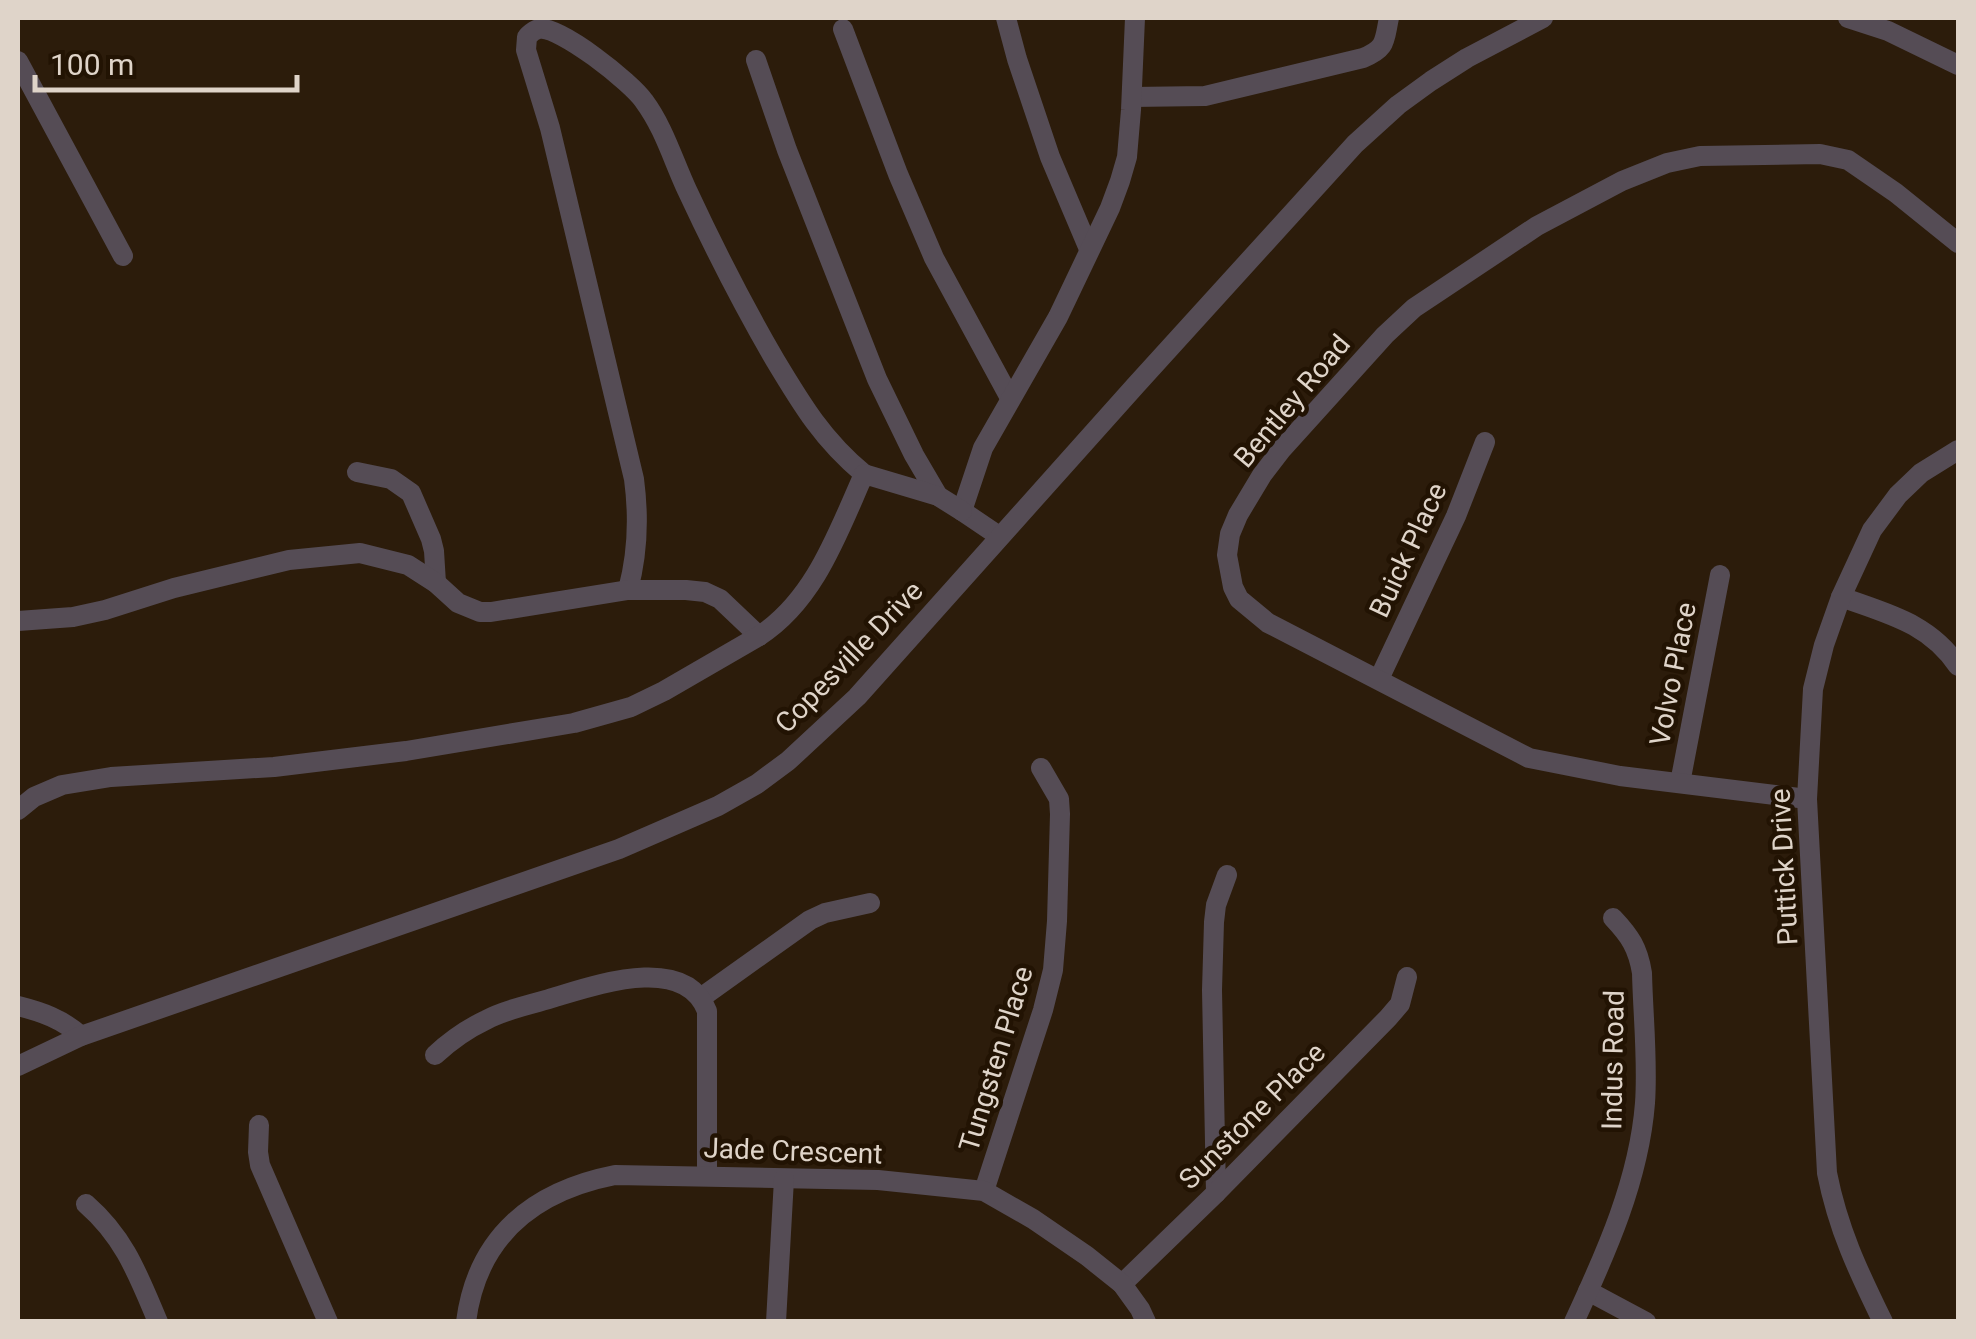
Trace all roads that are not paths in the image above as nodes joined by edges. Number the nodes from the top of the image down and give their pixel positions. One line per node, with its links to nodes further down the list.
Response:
1 (513, 18): 8 (street)
2 (1006, 18): 14 (street)
3 (1135, 18): 12 (street)
4 (1388, 18): 12 (street)
5 (1543, 18): 23 (street, Copesville Drive)
6 (1848, 18): 11 (street)
7 (843, 29): 16 (street)
8 (530, 33): 20 (street); 26 (street)
9 (756, 60): 21 (street)
10 (18, 61): 15 (street)
11 (1958, 64)
12 (1132, 97): 14 (street)
13 (1958, 243): 31 (street, Bentley Road)
14 (1089, 249): 16 (street)
15 (123, 256)
16 (1010, 398): 22 (street)
17 (1485, 442): 31 (street, Buick Place)
18 (1958, 450): 27 (street, Puttick Drive)
19 (357, 472): 25 (street)
20 (864, 474): 21 (street); 29 (street)
21 (938, 496): 22 (street)
22 (962, 510): 23 (street)
23 (999, 536): 42 (street, Copesville Drive)
24 (1720, 575): 33 (street, Volvo Place)
25 (436, 583): 26 (street); 28 (street)
26 (628, 590): 29 (street)
27 (1841, 597): 30 (street); 34 (street, Puttick Drive)
28 (18, 621)
29 (759, 636): 35 (street)
30 (1958, 666)
31 (1379, 679): 33 (street, Bentley Road)
32 (1041, 768): 48 (street, Tungsten Place)
33 (1680, 783): 34 (street, Bentley Road)
34 (1807, 798): 60 (street, Puttick Drive)
35 (18, 810)
36 (1226, 875): 49 (street)
37 (870, 903): 40 (street)
38 (1612, 918): 52 (street, Indus Road)
39 (1407, 977): 49 (street, Sunstone Place)
40 (702, 998): 43 (street); 46 (street)
41 (18, 1006): 42 (street)
42 (81, 1036): 44 (street, Copesville Drive)
43 (435, 1055)
44 (18, 1066)
45 (259, 1124): 54 (street)
46 (707, 1175): 47 (street, Jade Crescent); 55 (street, Jade Crescent)
47 (784, 1179): 48 (street, Jade Crescent); 56 (street)
48 (984, 1191): 51 (street, Jade Crescent)
49 (1216, 1193): 51 (street, Sunstone Place)
50 (86, 1204): 53 (street)
51 (1122, 1284): 57 (street, Jade Crescent)
52 (1588, 1291): 58 (street, Indus Road); 59 (street)
53 (158, 1322)
54 (328, 1322)
55 (466, 1322)
56 (776, 1322)
57 (1146, 1322)
58 (1574, 1322)
59 (1646, 1322)
60 (1884, 1322)

